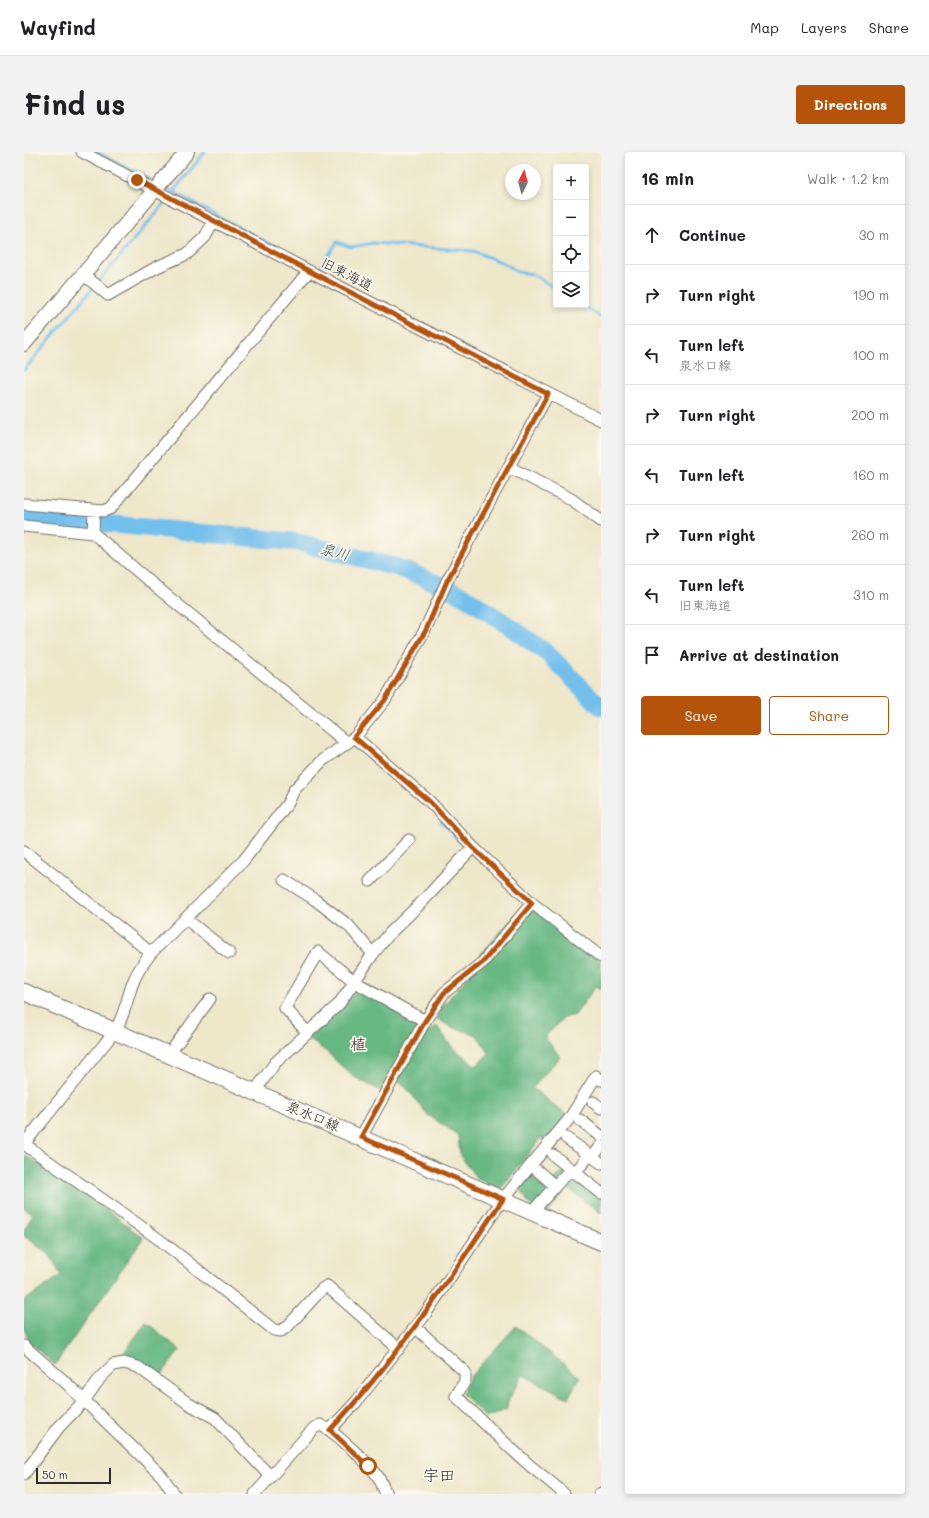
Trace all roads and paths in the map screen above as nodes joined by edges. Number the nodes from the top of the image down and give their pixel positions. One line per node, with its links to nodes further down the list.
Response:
1 (82, 152): 3 (street, 旧東海道)
2 (187, 152): 3 (street)
3 (155, 190): 4 (street, 旧東海道); 6 (street)
4 (214, 221): 5 (street, 旧東海道); 6 (street)
5 (309, 271): 8 (street, 旧東海道); 12 (street)
6 (84, 274): 7 (street)
7 (24, 344)
8 (548, 394): 9 (street, 旧東海道); 10 (street)
9 (601, 420)
10 (509, 467): 13 (street); 16 (street)
11 (24, 504): 12 (street)
12 (94, 513): 15 (street)
13 (601, 521)
14 (24, 526): 15 (street)
15 (93, 531): 16 (street)
16 (351, 740): 18 (street); 23 (street)
17 (409, 840): 21 (street)
18 (472, 847): 22 (street); 26 (street)
19 (24, 851): 25 (street)
20 (284, 880): 26 (street)
21 (370, 881)
22 (532, 903): 27 (street); 31 (street)
23 (186, 919): 24 (street); 25 (street)
24 (229, 952)
25 (151, 954): 32 (street)
26 (373, 954): 28 (street)
27 (601, 957)
28 (356, 982): 31 (street); 33 (street); 33 (street)
29 (24, 992): 32 (main road, 泉水口線)
30 (210, 999): 34 (street)
31 (425, 1021): 39 (street)
32 (115, 1031): 34 (main road, 泉水口線); 41 (street)
33 (307, 1032): 36 (street)
34 (169, 1054): 36 (main road, 泉水口線)
35 (601, 1080): 50 (street)
36 (255, 1091): 39 (main road, 泉水口線)
37 (580, 1120): 38 (street)
38 (601, 1136)
39 (361, 1137): 50 (main road, 泉水口線)
40 (566, 1138): 44 (street)
41 (24, 1144): 55 (street)
42 (601, 1146): 44 (street)
43 (553, 1155): 47 (street)
44 (591, 1156): 45 (street); 47 (street)
45 (601, 1163)
46 (538, 1171): 48 (street)
47 (574, 1172): 48 (street); 49 (street)
48 (555, 1186): 51 (street)
49 (601, 1193)
50 (503, 1199): 51 (main road, 泉水口線); 53 (street)
51 (532, 1212): 52 (main road, 泉水口線)
52 (601, 1242)
53 (415, 1327): 55 (street); 63 (street)
54 (24, 1346): 56 (street)
55 (398, 1349): 57 (street)
56 (84, 1401): 58 (street); 59 (street); 60 (street)
57 (330, 1430): 59 (street); 62 (street)
58 (24, 1474)
59 (270, 1476): 61 (street)
60 (174, 1494)
61 (255, 1494)
62 (386, 1494)
63 (564, 1494)

